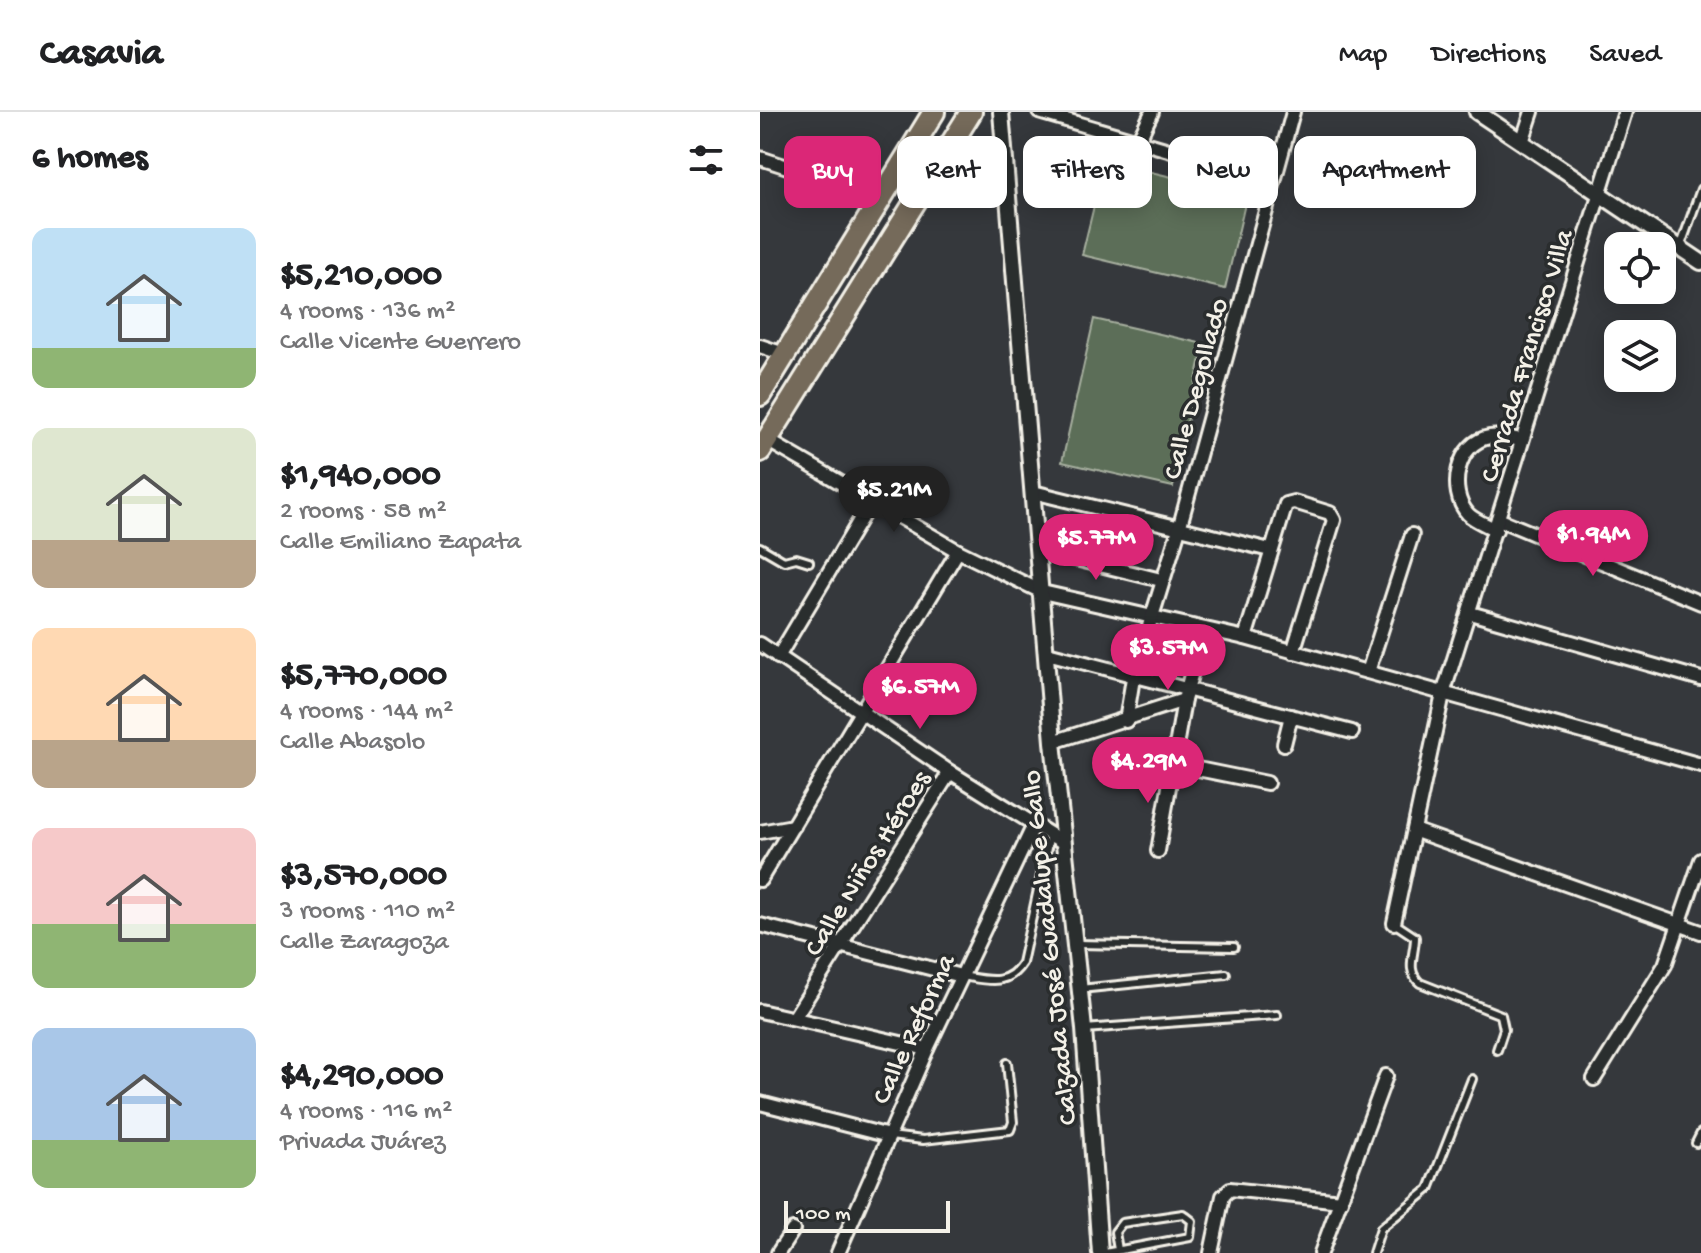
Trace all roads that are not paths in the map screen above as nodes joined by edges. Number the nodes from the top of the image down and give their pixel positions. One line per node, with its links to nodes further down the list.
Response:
1 (934, 112): 18 (highway)
2 (971, 112): 26 (highway)
3 (1001, 112): 27 (street, Calzada José Guadalupe Gallo)
4 (1039, 112): 10 (street)
5 (1152, 112): 11 (street)
6 (1293, 112): 14 (street, Calle Degollado)
7 (1477, 112): 12 (street)
8 (1532, 112): 12 (street)
9 (1625, 112): 16 (street, Cerrada Francisco Villa)
10 (1128, 136)
11 (1140, 136)
12 (1522, 142): 16 (street)
13 (760, 158): 18 (street)
14 (1278, 166)
15 (1701, 189): 20 (lane)
16 (1600, 192): 20 (street); 25 (street, Cerrada Francisco Villa)
17 (881, 193): 18 (lane)
18 (884, 194): 23 (highway)
19 (1267, 208): 30 (street, Calle Degollado)
20 (1680, 248): 21 (street)
21 (1701, 262)
22 (760, 346): 23 (street)
23 (784, 354): 24 (highway)
24 (760, 395)
25 (1522, 440): 29 (street, Cerrada Francisco Villa); 29 (street)
26 (764, 445): 28 (street)
27 (1033, 492): 30 (street); 33 (street, Calzada José Guadalupe Gallo)
28 (872, 500): 35 (street); 47 (street)
29 (1497, 524): 39 (street); 40 (street, Cerrada Francisco Villa)
30 (1179, 529): 34 (street); 37 (street, Calle Degollado)
31 (1412, 535): 48 (street)
32 (760, 547): 36 (lane)
33 (1039, 550): 37 (street); 38 (street, Calzada José Guadalupe Gallo)
34 (1270, 550): 43 (street); 45 (street)
35 (958, 551): 38 (street); 53 (street)
36 (809, 562)
37 (1161, 580): 41 (street, Calle Degollado)
38 (1042, 592): 41 (street); 46 (street, Calzada José Guadalupe Gallo)
39 (1701, 603)
40 (1470, 613): 50 (street); 51 (street, Cerrada Francisco Villa)
41 (1150, 619): 42 (street); 49 (street, Calle Degollado)
42 (1204, 629): 43 (street); 52 (street)
43 (1245, 638): 45 (street)
44 (760, 644): 47 (street)
45 (1293, 652): 48 (street)
46 (1047, 653): 49 (street); 57 (street, Calzada José Guadalupe Gallo)
47 (778, 657): 53 (street)
48 (1368, 672): 51 (street)
49 (1133, 678): 52 (street); 55 (street, Calle Degollado)
50 (1701, 679)
51 (1443, 694): 60 (street); 65 (street, Cerrada Francisco Villa)
52 (1185, 696): 54 (street); 55 (street); 59 (street)
53 (863, 714): 61 (street); 64 (street)
54 (1291, 716): 56 (street); 58 (street)
55 (1126, 721): 57 (street)
56 (1352, 732)
57 (1053, 742): 68 (street, Calzada José Guadalupe Gallo)
58 (1284, 744)
59 (1173, 764): 62 (street); 69 (street)
60 (1701, 765)
61 (950, 772): 63 (street); 76 (street, Calle Niños Héroes)
62 (1267, 783)
63 (1034, 825): 67 (street); 80 (street, Calle Reforma)
64 (793, 826): 66 (street); 71 (street)
65 (1416, 831): 72 (street, Cerrada Francisco Villa); 73 (street)
66 (760, 832)
67 (1050, 834): 68 (street); 80 (lane)
68 (1064, 843): 77 (street, Calzada José Guadalupe Gallo)
69 (1158, 851)
70 (1701, 860): 73 (street)
71 (760, 880)
72 (1394, 923): 87 (lane)
73 (1680, 924): 75 (street); 91 (street)
74 (760, 925): 76 (street)
75 (1701, 932)
76 (842, 944): 80 (street); 84 (street, Calle Niños Héroes)
77 (1075, 944): 78 (lane); 81 (street, Calzada José Guadalupe Gallo)
78 (1234, 947)
79 (1226, 974): 81 (lane)
80 (961, 976): 86 (street, Calle Reforma)
81 (1080, 989): 85 (street, Calzada José Guadalupe Gallo)
82 (760, 1011): 84 (street)
83 (1277, 1015): 85 (lane)
84 (794, 1018): 86 (street)
85 (1084, 1029): 101 (street, Calzada José Guadalupe Gallo)
86 (927, 1049): 94 (street, Calle Reforma)
87 (1497, 1050)
88 (1007, 1063): 94 (lane)
89 (1386, 1076): 96 (street)
90 (1472, 1079): 104 (lane)
91 (1594, 1079)
92 (760, 1103): 94 (street)
93 (1701, 1133): 95 (lane)
94 (889, 1136): 100 (street, Calle Reforma)
95 (1696, 1143)
96 (1341, 1201): 102 (street); 103 (street)
97 (793, 1230): 99 (street)
98 (1118, 1250): 98 (lane); 101 (lane)
99 (778, 1253)
100 (838, 1253)
101 (1102, 1253)
102 (1211, 1253)
103 (1321, 1253)
104 (1373, 1253)

